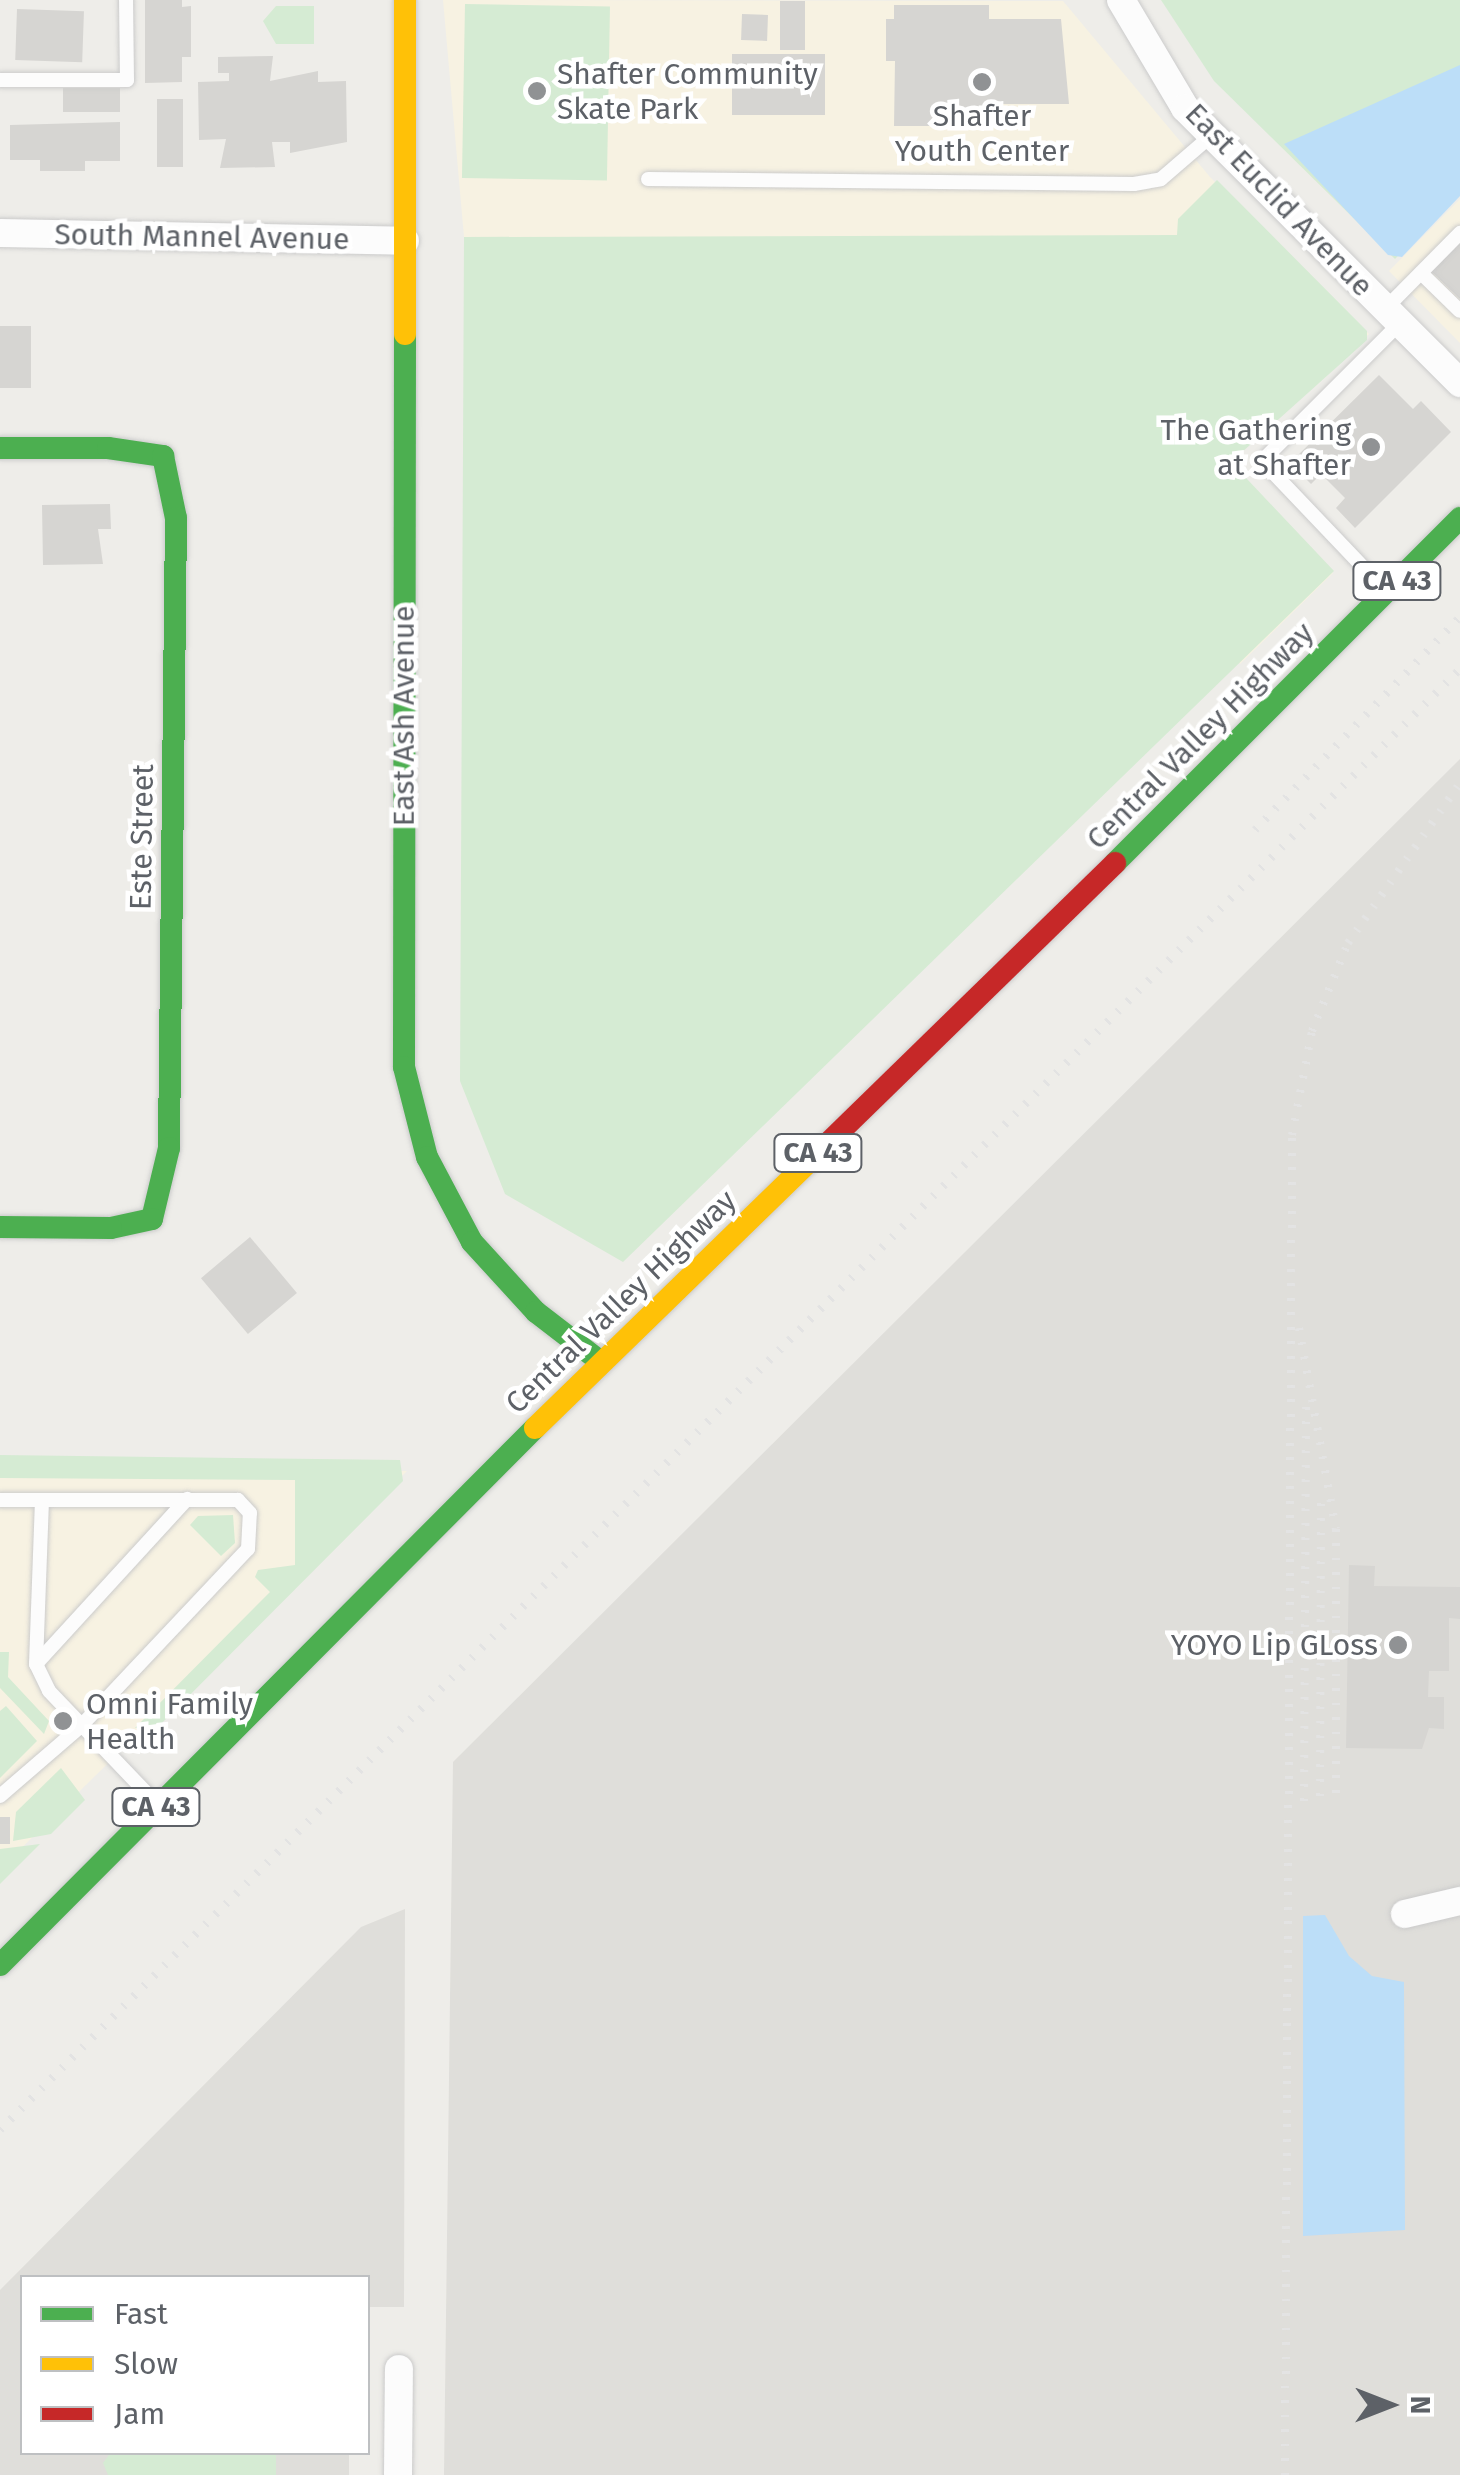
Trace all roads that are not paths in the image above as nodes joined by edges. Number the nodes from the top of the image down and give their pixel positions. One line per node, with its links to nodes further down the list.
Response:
1 (126, 0): 4 (lane)
2 (406, 0): 9 (street, East Ash Avenue)
3 (1121, 0): 5 (street, East Euclid Avenue)
4 (0, 80)
5 (1212, 136): 6 (lane); 12 (street, East Euclid Avenue)
6 (648, 179)
7 (0, 233): 9 (street, South Mannel Avenue)
8 (1460, 233): 10 (lane)
9 (405, 242): 18 (street, East Ash Avenue)
10 (1421, 272): 11 (lane); 12 (lane)
11 (1460, 312)
12 (1393, 316): 13 (street, East Euclid Avenue); 16 (lane)
13 (1460, 384)
14 (0, 448): 17 (street, Este Street)
15 (1460, 518): 16 (street, Central Valley Highway / CA 43)
16 (1386, 592): 18 (street, Central Valley Highway / CA 43)
17 (0, 1227)
18 (601, 1362): 25 (street, Central Valley Highway / CA 43)
19 (187, 1499): 21 (lane); 22 (lane); 23 (lane)
20 (0, 1500): 21 (lane)
21 (42, 1500): 22 (lane)
22 (36, 1664): 23 (lane)
23 (80, 1727): 24 (lane); 25 (lane)
24 (0, 1796)
25 (158, 1805): 28 (street, Central Valley Highway / CA 43)
26 (1460, 1902): 27 (street)
27 (1405, 1914)
28 (0, 1965)
29 (399, 2368): 30 (street)
30 (398, 2475)

